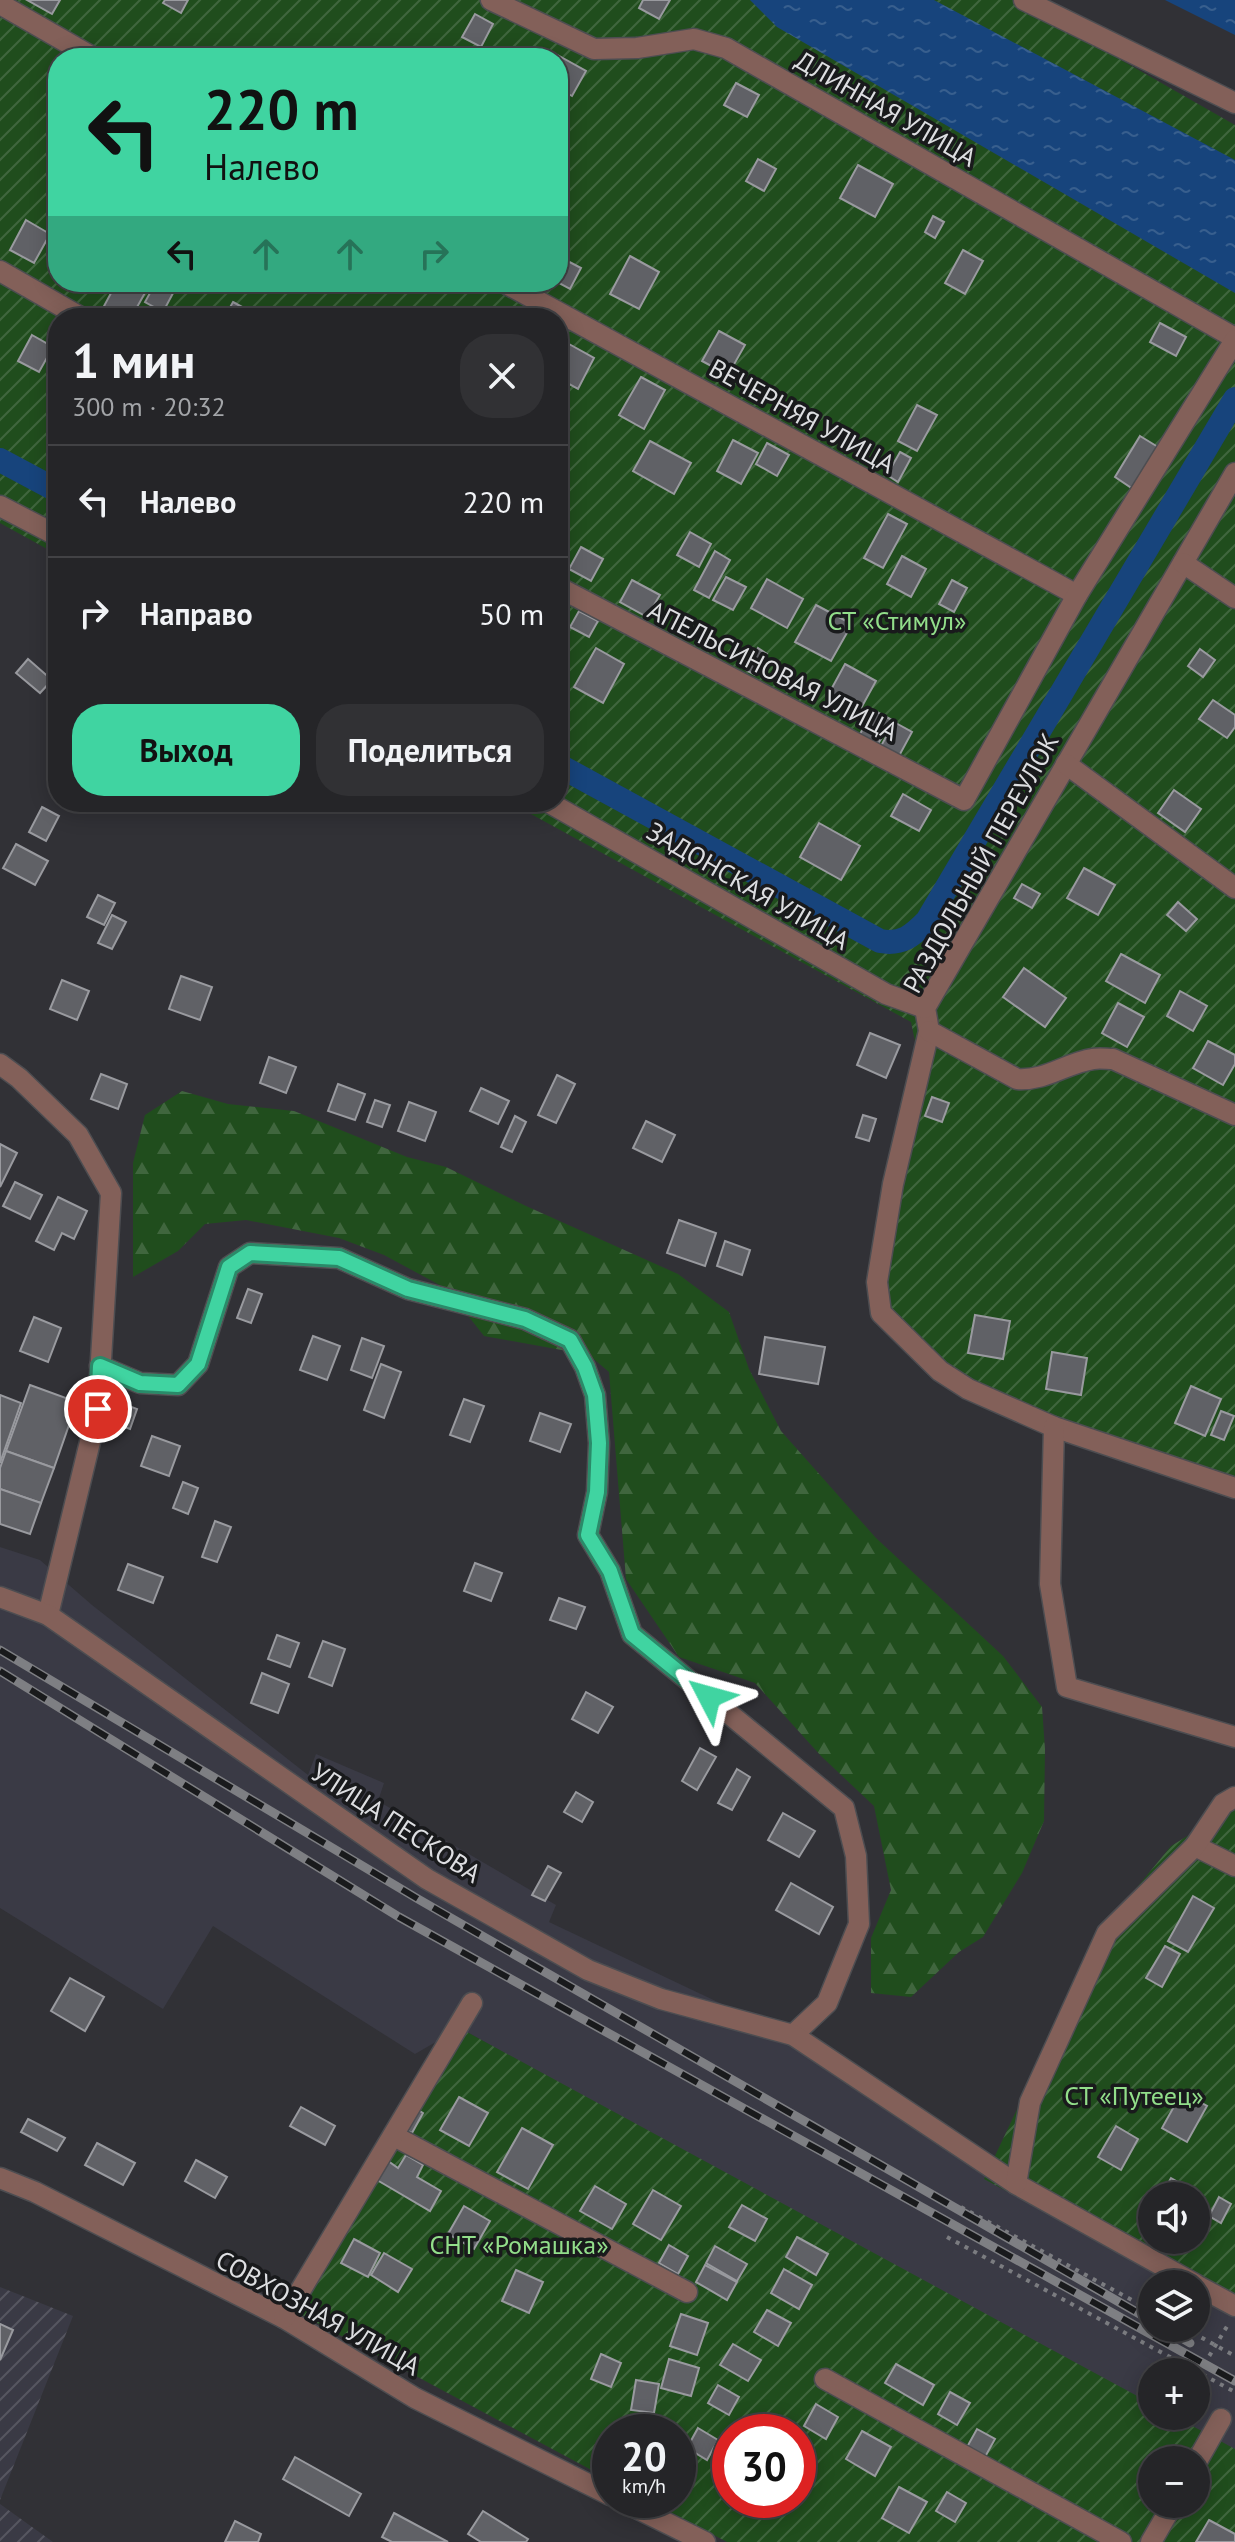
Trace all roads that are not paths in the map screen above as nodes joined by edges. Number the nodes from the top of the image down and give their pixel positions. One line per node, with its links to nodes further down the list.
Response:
1 (491, 0): 11 (street, ДЛИННАЯ УЛИЦА)
2 (1024, 0): 5 (street)
3 (0, 4): 4 (street)
4 (77, 48)
5 (1235, 103)
6 (0, 271): 8 (street)
7 (521, 292): 9 (street, ВЕЧЕРНЯЯ УЛИЦА)
8 (65, 308)
9 (551, 308)
10 (568, 317): 17 (street, ВЕЧЕРНЯЯ УЛИЦА)
11 (1235, 339): 17 (street)
12 (1235, 473): 15 (street, РАЗДОЛЬНЫЙ ПЕРЕУЛОК)
13 (0, 506): 14 (street)
14 (48, 531)
15 (1183, 563): 18 (street); 19 (street, РАЗДОЛЬНЫЙ ПЕРЕУЛОК)
16 (568, 592): 17 (street, АПЕЛЬСИНОВАЯ УЛИЦА)
17 (1077, 595)
18 (1235, 598)
19 (1066, 764): 21 (street); 22 (street, РАЗДОЛЬНЫЙ ПЕРЕУЛОК)
20 (566, 812): 22 (street, ЗАДОНСКАЯ УЛИЦА)
21 (1235, 888)
22 (925, 1008): 23 (street, РАЗДОЛЬНЫЙ ПЕРЕУЛОК)
23 (929, 1031): 25 (street); 27 (street, РАЗДОЛЬНЫЙ ПЕРЕУЛОК)
24 (0, 1064): 26 (street)
25 (1235, 1115)
26 (100, 1366): 30 (street); 36 (street)
27 (1054, 1427): 28 (street); 31 (street)
28 (1235, 1488)
29 (0, 1597): 30 (street, УЛИЦА ПЕСКОВА)
30 (48, 1615): 36 (street, УЛИЦА ПЕСКОВА)
31 (1235, 1737)
32 (1235, 1797): 33 (street)
33 (1195, 1846): 34 (street); 39 (street)
34 (1235, 1866)
35 (472, 2003): 37 (street)
36 (793, 2035): 39 (street, УЛИЦА ПЕСКОВА)
37 (394, 2136): 41 (street); 44 (street)
38 (0, 2178): 44 (street, СОВХОЗНАЯ УЛИЦА)
39 (1016, 2184): 40 (street, УЛИЦА ПЕСКОВА)
40 (1170, 2270)
41 (687, 2292)
42 (1210, 2292): 43 (street, УЛИЦА ПЕСКОВА)
43 (1235, 2306)
44 (284, 2318): 48 (street, СОВХОЗНАЯ УЛИЦА)
45 (825, 2379): 52 (street)
46 (1221, 2419): 47 (street)
47 (1206, 2446)
48 (592, 2486)
49 (656, 2518): 51 (street)
50 (1165, 2518): 53 (street)
51 (705, 2542)
52 (1121, 2542)
53 (1151, 2542)

